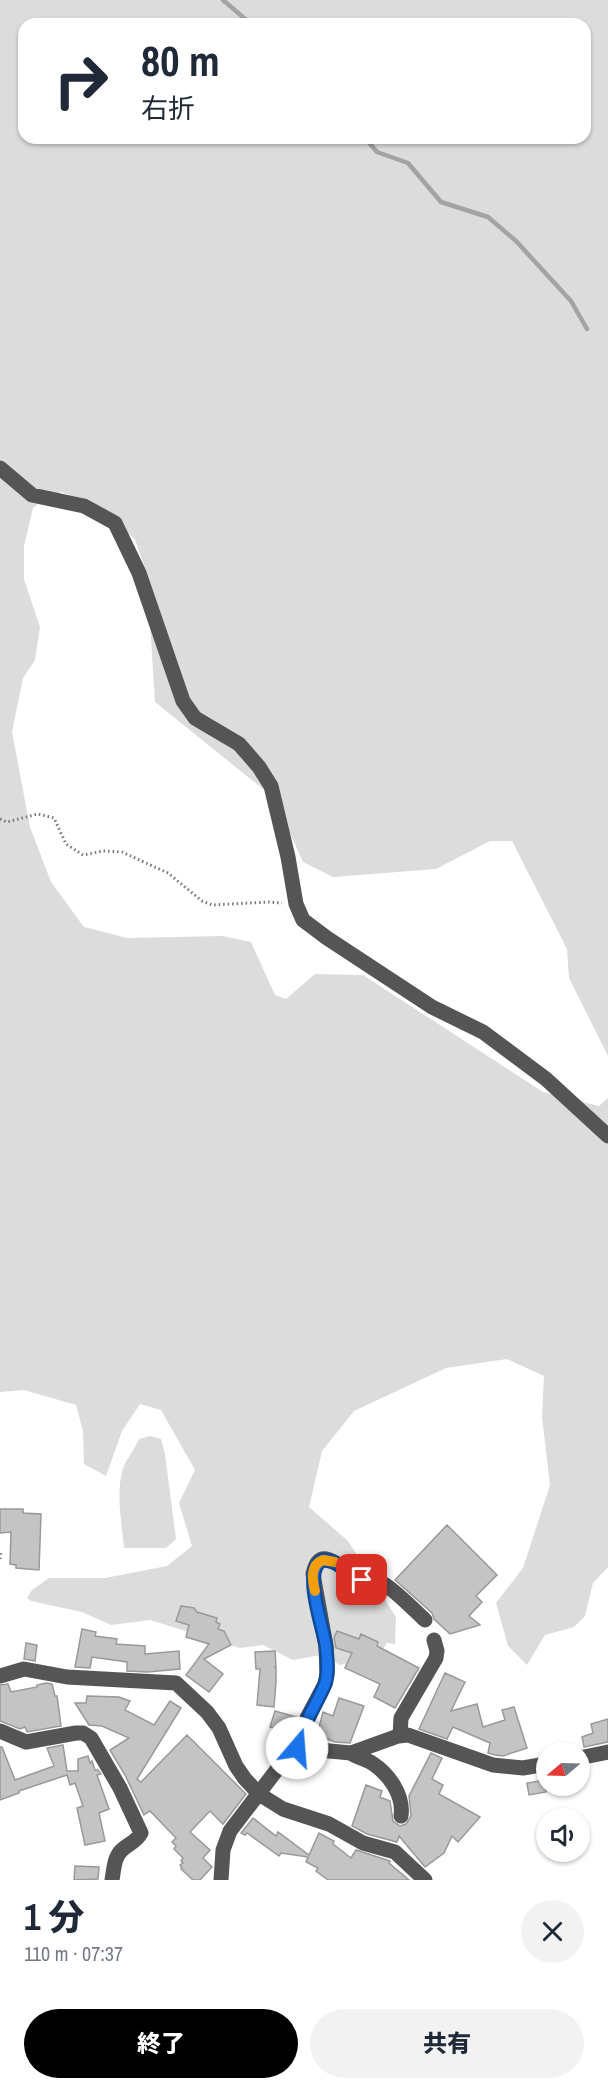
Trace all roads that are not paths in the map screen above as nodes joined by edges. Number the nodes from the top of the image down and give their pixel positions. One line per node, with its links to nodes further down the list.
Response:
1 (0, 468): 2 (street)
2 (608, 1136)
3 (425, 1620): 8 (street)
4 (434, 1640): 7 (street)
5 (0, 1676): 13 (street)
6 (0, 1731): 15 (street)
7 (400, 1736): 10 (street); 12 (street)
8 (297, 1748): 10 (street); 13 (street)
9 (608, 1752): 11 (street)
10 (350, 1753): 14 (street)
11 (590, 1756)
12 (536, 1766)
13 (259, 1794): 16 (street); 17 (street)
14 (401, 1815)
15 (112, 1880)
16 (221, 1880)
17 (425, 1880)

